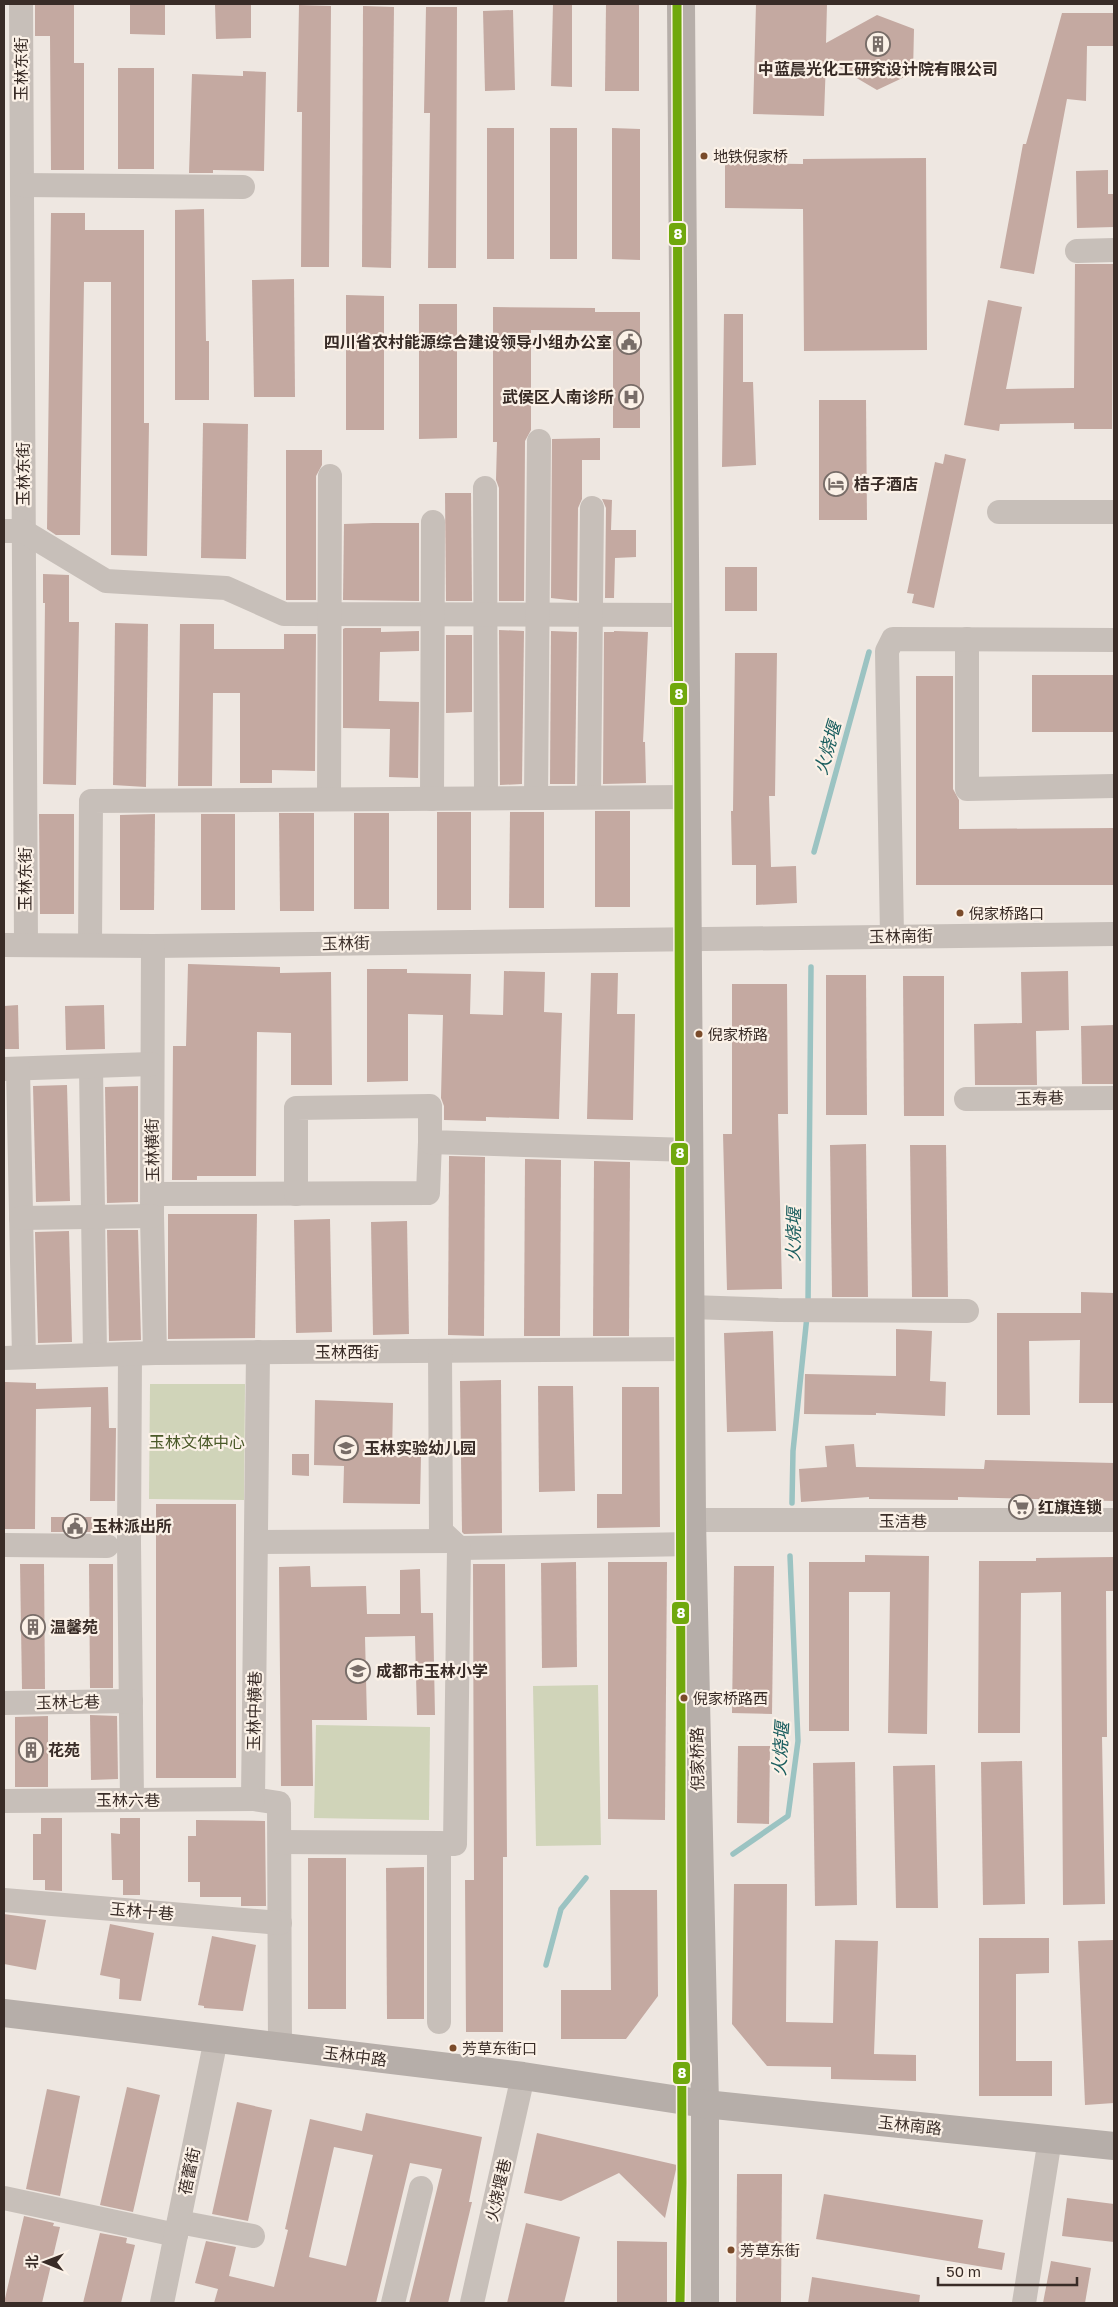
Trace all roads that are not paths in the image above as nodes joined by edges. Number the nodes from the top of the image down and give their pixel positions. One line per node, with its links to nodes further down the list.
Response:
1 (681, 4): 20 (main road, 倪家桥路)
2 (15, 9): 3 (street, 玉林东街)
3 (22, 185): 4 (street); 14 (street, 玉林东街)
4 (243, 187)
5 (1114, 250): 6 (street)
6 (1077, 251)
7 (539, 441): 18 (street)
8 (330, 476): 15 (street)
9 (485, 488): 17 (street)
10 (592, 508): 19 (street)
11 (999, 512): 12 (street)
12 (1114, 512)
13 (433, 522): 16 (street)
14 (13, 531): 15 (street); 23 (street, 玉林东街)
15 (330, 614): 16 (street); 29 (street)
16 (433, 614): 17 (street); 30 (street)
17 (485, 614): 18 (street); 26 (street)
18 (538, 614): 19 (street); 27 (street)
19 (591, 615): 20 (street); 28 (street)
20 (686, 615): 25 (main road, 倪家桥路)
21 (967, 639): 22 (street); 24 (street); 32 (street)
22 (1114, 640)
23 (14, 731): 35 (street, 玉林东街)
24 (1114, 786)
25 (687, 797): 28 (street); 33 (main road, 倪家桥路)
26 (486, 798): 27 (street); 30 (street)
27 (536, 798): 28 (street)
28 (589, 798)
29 (329, 799): 30 (street); 34 (street)
30 (432, 799)
31 (1114, 934): 32 (street, 玉林南街)
32 (892, 936): 33 (street, 玉林南街)
33 (688, 938): 36 (street, 玉林街); 43 (main road, 倪家桥路)
34 (90, 944): 35 (street, 玉林街); 36 (street, 玉林街)
35 (15, 945)
36 (153, 946): 37 (street, 玉林横街)
37 (152, 1064): 38 (street); 46 (street, 玉林横街)
38 (91, 1067): 39 (street); 48 (street)
39 (11, 1069): 44 (street)
40 (1114, 1098): 41 (street, 玉寿巷)
41 (966, 1099)
42 (430, 1142): 43 (street); 45 (street); 45 (street)
43 (690, 1150): 49 (main road, 倪家桥路)
44 (12, 1178): 47 (street)
45 (296, 1194): 46 (street)
46 (152, 1205): 48 (street); 55 (street, 玉林横街)
47 (21, 1218): 48 (street); 57 (street)
48 (93, 1218): 56 (street)
49 (691, 1307): 50 (street); 51 (main road, 倪家桥路)
50 (967, 1311)
51 (691, 1349): 52 (street, 玉林西街); 59 (main road, 倪家桥路)
52 (440, 1351): 53 (street, 玉林西街); 62 (street)
53 (258, 1352): 55 (street, 玉林西街); 60 (street, 玉林中横巷)
54 (130, 1354): 55 (street, 玉林西街); 56 (street, 玉林西街); 64 (street)
55 (155, 1354)
56 (94, 1355): 57 (street, 玉林西街)
57 (14, 1357)
58 (1114, 1520): 59 (street, 玉洁巷)
59 (692, 1532): 62 (street, 玉洁巷); 78 (main road, 倪家桥路)
60 (256, 1542): 62 (street, 玉洁巷); 66 (street, 玉林中横巷)
61 (5, 1545): 63 (street)
62 (455, 1545): 70 (street)
63 (107, 1546)
64 (131, 1701): 65 (street, 玉林七巷); 67 (street)
65 (4, 1703)
66 (253, 1799): 67 (street, 玉林六巷); 69 (street)
67 (132, 1800): 68 (street, 玉林六巷)
68 (4, 1801)
69 (280, 1842): 70 (street); 72 (street)
70 (439, 1843): 74 (street)
71 (4, 1900): 72 (street, 玉林十巷)
72 (280, 1923): 76 (street)
73 (4, 2013): 75 (main road, 玉林中路)
74 (439, 2022)
75 (216, 2039): 76 (main road, 玉林中路); 83 (street, 蓓蕾街)
76 (280, 2047): 77 (main road, 玉林中路)
77 (523, 2076): 78 (main road, 玉林中路); 87 (street, 火烧堰巷)
78 (705, 2104): 79 (main road, 玉林南路); 88 (main road)
79 (1050, 2139): 80 (main road, 玉林南路); 89 (street)
80 (1114, 2146)
81 (421, 2188): 86 (street)
82 (4, 2198): 83 (street)
83 (177, 2228): 84 (street); 85 (street, 蓓蕾街)
84 (253, 2236)
85 (162, 2303)
86 (393, 2303)
87 (472, 2303)
88 (705, 2303)
89 (1024, 2303)

